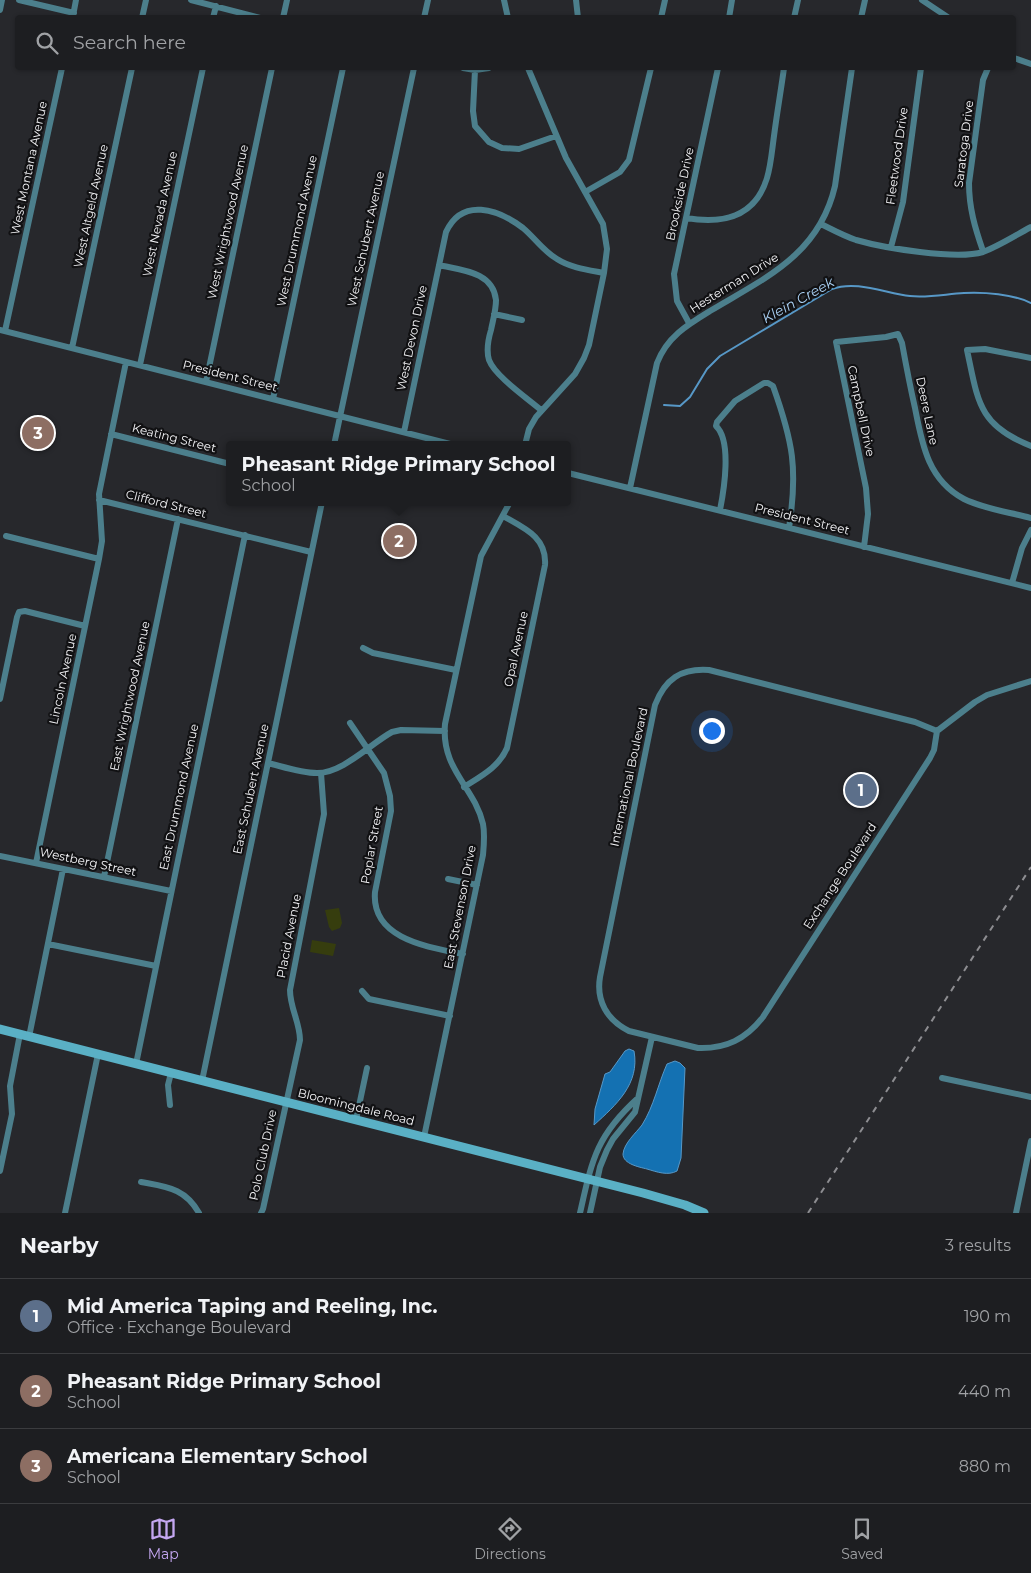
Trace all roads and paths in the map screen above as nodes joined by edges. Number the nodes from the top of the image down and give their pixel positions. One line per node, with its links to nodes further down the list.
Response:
1 (2, 0): 16 (street)
2 (19, 0): 17 (street)
3 (76, 0): 17 (street)
4 (146, 0): 18 (street)
5 (191, 0): 15 (street)
6 (287, 0): 21 (street)
7 (428, 0): 22 (street)
8 (504, 0): 23 (street)
9 (576, 0): 24 (street)
10 (665, 0): 25 (street)
11 (732, 0): 26 (street)
12 (798, 0): 27 (street)
13 (865, 0): 28 (street)
14 (922, 0): 29 (street)
15 (216, 6): 19 (street); 20 (street)
16 (0, 10)
17 (73, 15)
18 (143, 15)
19 (214, 15)
20 (249, 15)
21 (284, 15)
22 (425, 15)
23 (507, 15)
24 (578, 15)
25 (662, 15)
26 (730, 15)
27 (795, 15)
28 (862, 15)
29 (941, 15)
30 (1016, 59): 31 (street)
31 (1031, 64)
32 (62, 70): 58 (street, West Montana Avenue)
33 (132, 70): 60 (street, West Altgeld Avenue)
34 (203, 70): 63 (street, West Nevada Avenue)
35 (272, 70): 64 (street, West Wrightwood Avenue)
36 (343, 70): 65 (street, West Drummond Avenue)
37 (414, 70): 67 (street, West Schubert Avenue)
38 (475, 70): 46 (street)
39 (529, 70): 46 (street)
40 (651, 70): 47 (street)
41 (718, 70): 48 (street, Brookside Drive)
42 (784, 70): 48 (street)
43 (852, 70): 49 (street, Hesterman Drive)
44 (921, 70): 51 (street, Fleetwood Drive)
45 (987, 70): 52 (street, Saratoga Drive)
46 (556, 136): 47 (street)
47 (585, 192): 54 (street)
48 (686, 218): 57 (street, Brookside Drive)
49 (821, 224): 51 (street); 57 (street, Hesterman Drive)
50 (1031, 227): 52 (street)
51 (891, 247): 52 (street)
52 (983, 252)
53 (439, 265): 54 (street, West Devon Drive); 55 (street); 68 (street, West Devon Drive)
54 (604, 273): 66 (street)
55 (494, 314): 56 (street); 66 (street)
56 (522, 320)
57 (689, 324): 76 (street, Hesterman Drive)
58 (2, 330): 60 (street, President Street)
59 (898, 334): 82 (street, Deere Lane); 88 (street, Campbell Drive)
60 (72, 348): 62 (street, President Street)
61 (1031, 358): 73 (street)
62 (126, 362): 63 (street, President Street); 69 (street)
63 (140, 365): 64 (street, President Street)
64 (206, 382): 65 (street, President Street)
65 (273, 399): 67 (street, President Street)
66 (541, 410): 72 (street)
67 (340, 416): 68 (street, President Street); 70 (street)
68 (404, 432): 71 (street, President Street)
69 (112, 434): 74 (street, Keating Street); 77 (street)
70 (335, 441)
71 (439, 441)
72 (526, 441)
73 (1031, 446)
74 (226, 463)
75 (571, 474): 76 (street, President Street)
76 (630, 488): 80 (street, President Street)
77 (99, 500): 83 (street, Clifford Street); 90 (street, Lincoln Avenue)
78 (321, 506): 89 (street, East Schubert Avenue)
79 (508, 506): 81 (street, East Stevenson Drive)
80 (720, 510): 84 (street, President Street); 84 (street)
81 (503, 516): 95 (street, East Stevenson Drive); 104 (street, Opal Avenue)
82 (1031, 518)
83 (178, 519): 86 (street, Clifford Street); 108 (street, East Wrightwood Avenue)
84 (789, 528): 88 (street, President Street)
85 (1031, 530): 91 (street)
86 (245, 535): 89 (street, Clifford Street); 111 (street, East Drummond Avenue)
87 (6, 536): 90 (street)
88 (864, 546): 91 (street, President Street)
89 (311, 552): 102 (street, East Schubert Avenue)
90 (99, 559): 93 (street, Lincoln Avenue)
91 (1012, 582): 92 (street, President Street)
92 (1031, 588)
93 (85, 626): 97 (street); 106 (street, Lincoln Avenue)
94 (363, 648): 95 (street)
95 (456, 670): 99 (street, East Stevenson Drive)
96 (1031, 681): 100 (street)
97 (0, 699)
98 (350, 724): 101 (street, Poplar Street)
99 (445, 731): 101 (street); 104 (street, East Stevenson Drive)
100 (937, 731): 119 (street, Exchange Boulevard); 119 (street, International Boulevard)
101 (366, 749): 103 (street); 113 (street, Poplar Street)
102 (268, 763): 103 (street); 125 (street, East Schubert Avenue)
103 (321, 773): 128 (street, Placid Avenue)
104 (464, 787): 110 (street, East Stevenson Drive)
105 (0, 856): 106 (street, Westberg Street)
106 (36, 863): 107 (street, Westberg Street)
107 (63, 869): 108 (street, Westberg Street); 112 (street)
108 (104, 877): 111 (street, Westberg Street)
109 (448, 879): 110 (street)
110 (477, 885): 113 (street, East Stevenson Drive)
111 (171, 891): 114 (street, East Drummond Avenue)
112 (48, 944): 114 (street); 118 (street)
113 (463, 954): 116 (street, East Stevenson Drive)
114 (156, 966): 121 (street, East Drummond Avenue)
115 (362, 991): 116 (street)
116 (450, 1016): 131 (street, East Stevenson Drive)
117 (0, 1029): 118 (main road, Bloomingdale Road)
118 (24, 1035): 120 (main road, Bloomingdale Road); 133 (street)
119 (652, 1037): 127 (street)
120 (98, 1054): 121 (main road, Bloomingdale Road); 136 (street)
121 (136, 1064): 123 (main road, Bloomingdale Road)
122 (367, 1068): 130 (street)
123 (171, 1073): 125 (main road, Bloomingdale Road); 129 (street)
124 (942, 1078): 126 (street)
125 (202, 1081): 128 (main road, Bloomingdale Road)
126 (1031, 1097)
127 (638, 1098): 134 (street); 134 (street)
128 (286, 1102): 130 (main road, Bloomingdale Road); 138 (street, Polo Club Drive)
129 (170, 1105)
130 (356, 1120): 131 (main road, Bloomingdale Road)
131 (424, 1137): 134 (main road, Bloomingdale Road)
132 (1031, 1142): 142 (street)
133 (0, 1171)
134 (592, 1180): 139 (street); 140 (street); 141 (main road, Bloomingdale Road)
135 (141, 1182): 137 (street)
136 (65, 1213)
137 (199, 1213)
138 (261, 1213)
139 (580, 1213)
140 (590, 1213)
141 (704, 1213)
142 (1016, 1213)

